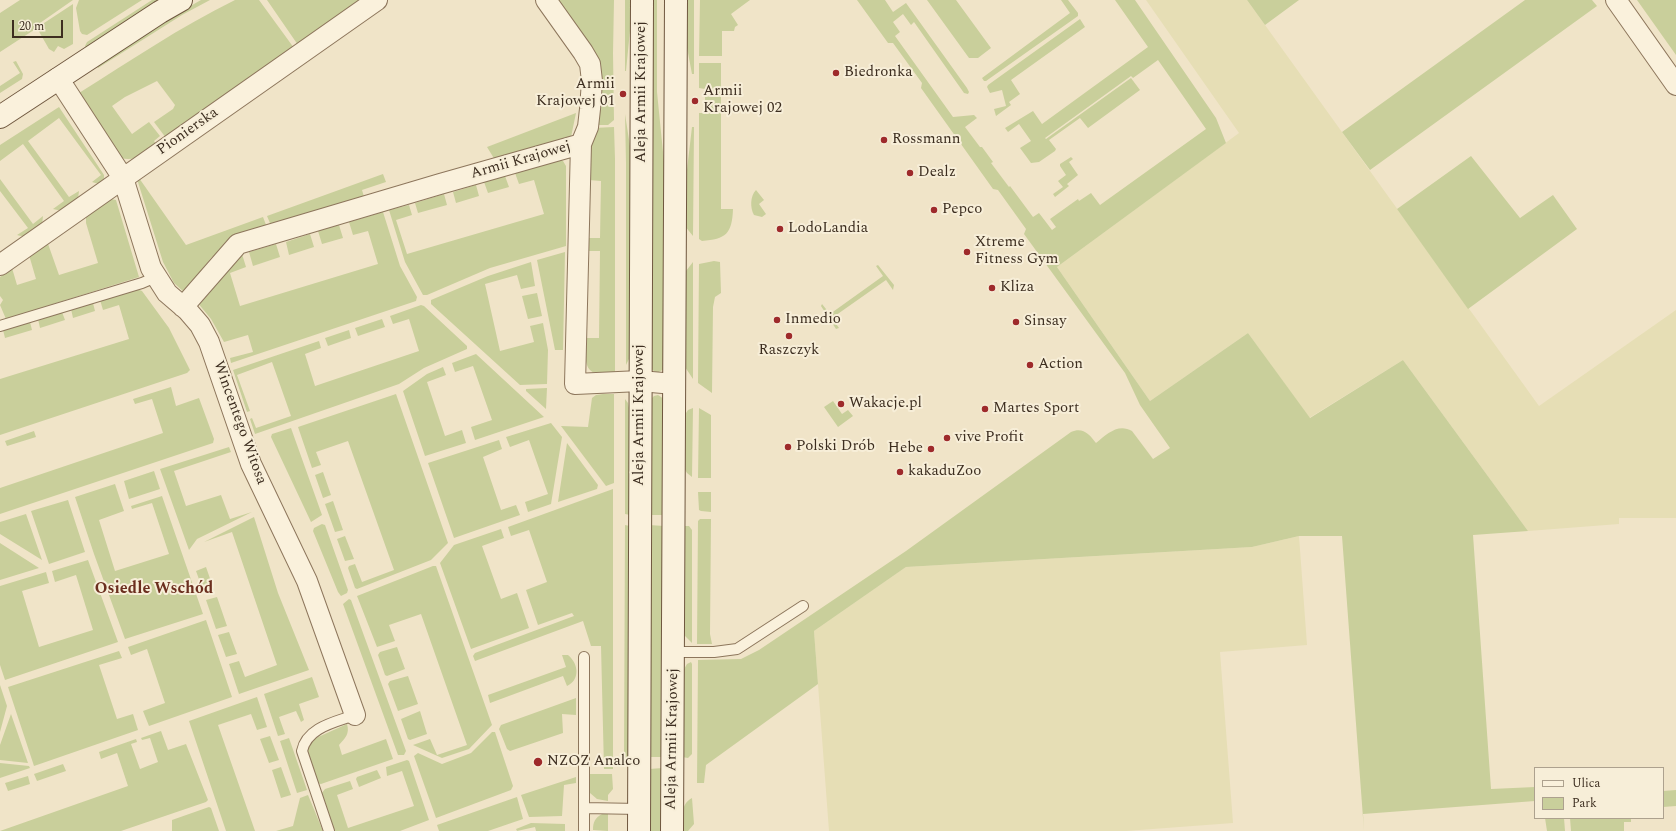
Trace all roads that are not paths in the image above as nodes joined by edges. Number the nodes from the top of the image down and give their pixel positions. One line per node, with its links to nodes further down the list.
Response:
1 (181, 0): 7 (street)
2 (377, 0): 11 (street, Pionierska)
3 (546, 0): 10 (street)
4 (642, 0): 16 (street, Aleja Armii Krajowej)
5 (676, 0): 17 (street, Aleja Armii Krajowej)
6 (1616, 0): 8 (street)
7 (58, 78): 9 (street); 11 (street, Wincentego Witosa)
8 (1676, 85)
9 (0, 116)
10 (581, 144): 14 (street, Armii Krajowej); 16 (street, Armii Krajowej)
11 (123, 178): 12 (street, Pionierska); 13 (street, Wincentego Witosa)
12 (0, 265)
13 (156, 277): 14 (street, Wincentego Witosa); 15 (lane)
14 (183, 307): 21 (street, Wincentego Witosa)
15 (0, 326)
16 (640, 381): 17 (street, Armii Krajowej); 23 (street, Aleja Armii Krajowej)
17 (674, 384): 19 (street, Aleja Armii Krajowej)
18 (803, 606): 19 (lane)
19 (674, 652): 27 (street, Aleja Armii Krajowej)
20 (584, 657): 22 (lane)
21 (356, 715): 24 (lane, Wincentego Witosa)
22 (584, 808): 23 (lane); 25 (lane)
23 (639, 809): 26 (street, Aleja Armii Krajowej)
24 (329, 831)
25 (584, 831)
26 (639, 831)
27 (672, 831)

